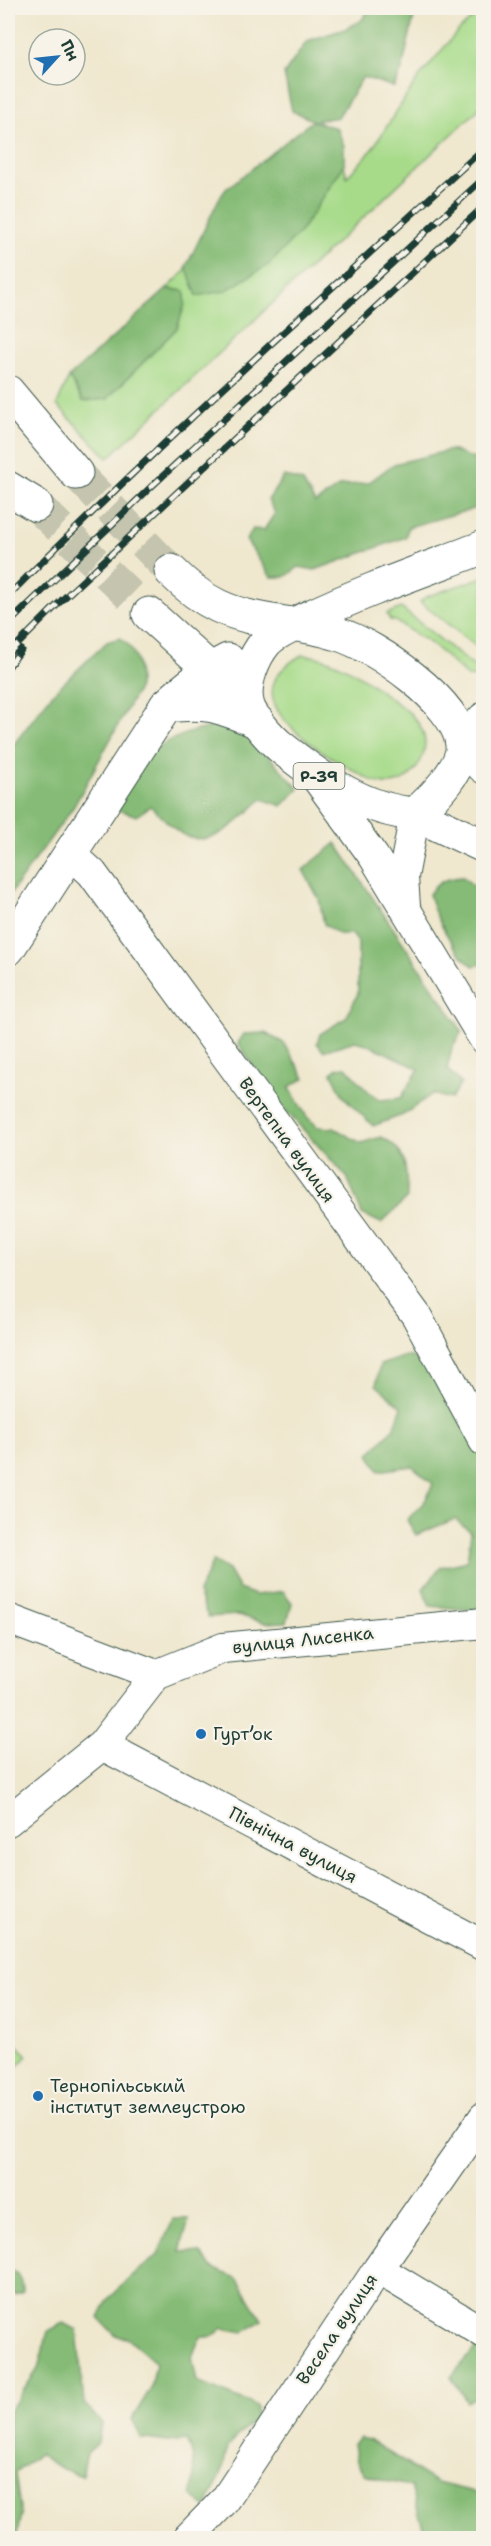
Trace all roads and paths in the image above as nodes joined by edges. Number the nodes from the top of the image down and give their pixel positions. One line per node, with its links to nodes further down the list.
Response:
1 (8, 392): 2 (main road)
2 (76, 473)
3 (8, 488): 4 (main road)
4 (36, 506)
5 (483, 548): 7 (main road)
6 (171, 571): 7 (main road)
7 (280, 632): 8 (main road); 10 (main road); 12 (main road)
8 (209, 670): 9 (main road); 9 (main road); 10 (main road)
9 (166, 706): 10 (main road, Р-39); 16 (main road)
10 (252, 712): 13 (main road, Р-39)
11 (483, 719): 12 (main road)
12 (473, 756): 14 (main road)
13 (311, 771): 14 (main road, Р-39); 17 (street)
14 (415, 814): 15 (main road); 17 (street)
15 (483, 846)
16 (70, 853): 18 (main road); 20 (street, Вертепна вулиця)
17 (405, 906): 19 (street)
18 (8, 950)
19 (483, 1039)
20 (483, 1441)
21 (8, 1619): 23 (street)
22 (483, 1623): 23 (street, вулиця Лисенка)
23 (156, 1675): 24 (street)
24 (102, 1745): 25 (street); 26 (street, Північна вулиця)
25 (8, 1821)
26 (483, 1946)
27 (483, 2117): 28 (street, Весела вулиця)
28 (378, 2269): 29 (street); 30 (street, Весела вулиця)
29 (483, 2333)
30 (188, 2538)

